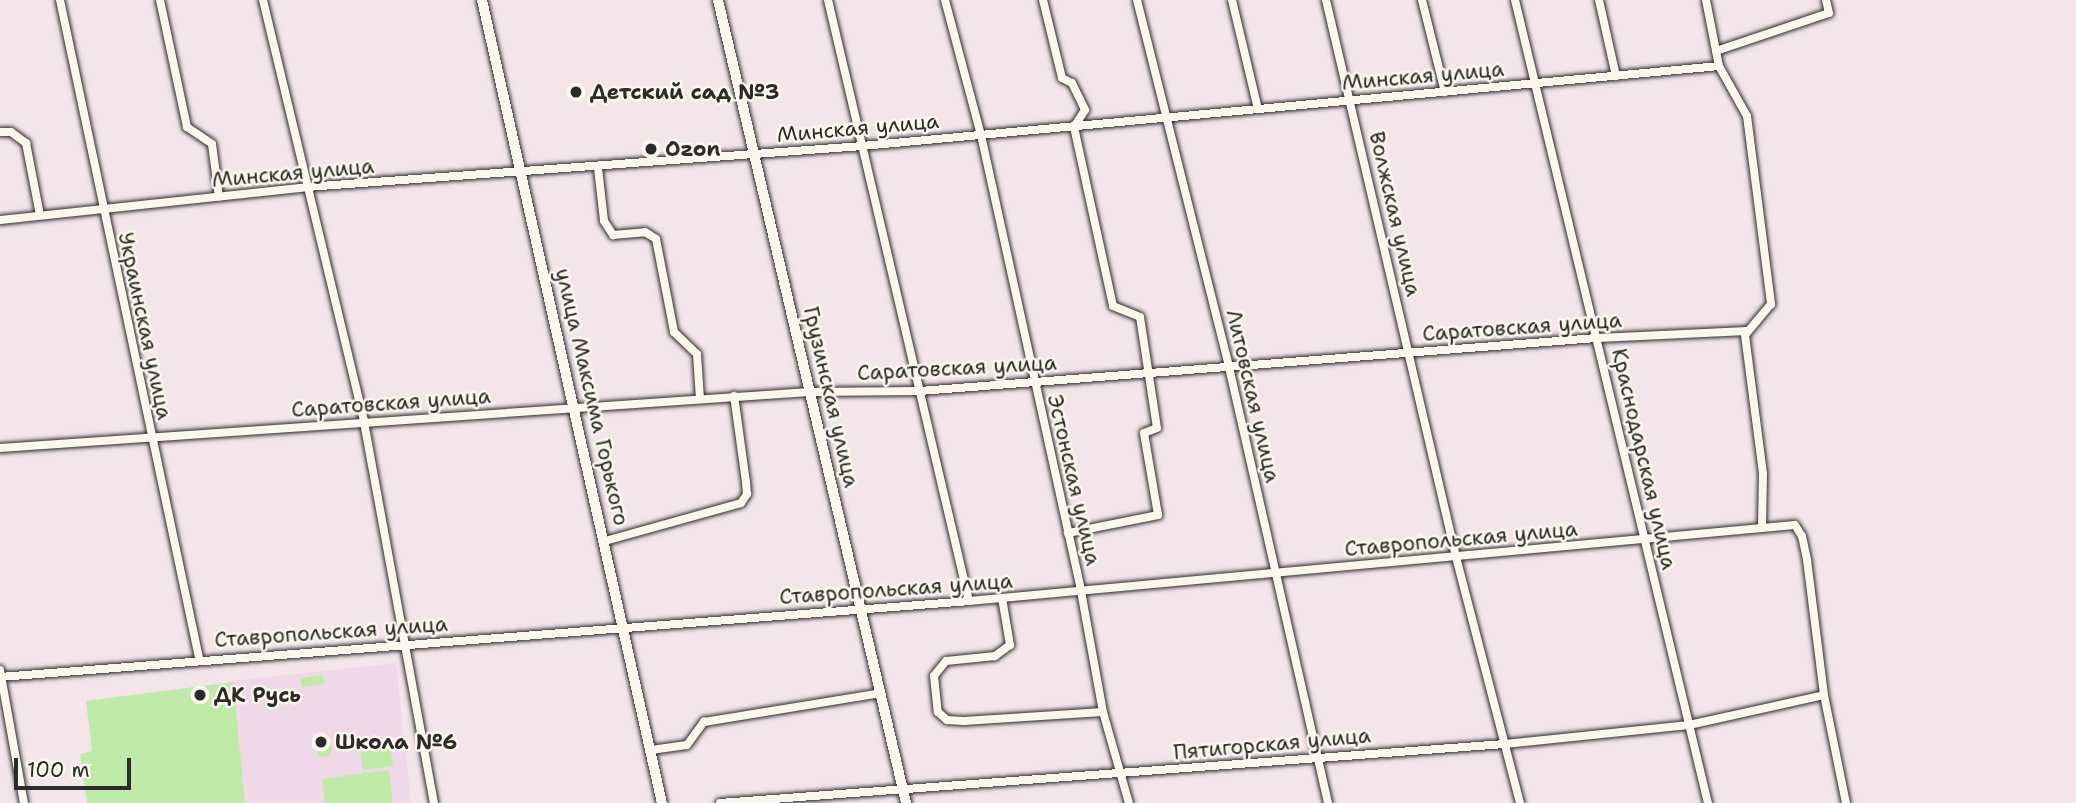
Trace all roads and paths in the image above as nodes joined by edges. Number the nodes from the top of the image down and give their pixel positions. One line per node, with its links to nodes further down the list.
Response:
1 (60, 0): 34 (street, Украинская улица)
2 (160, 0): 33 (street)
3 (263, 0): 32 (street)
4 (482, 0): 31 (main road, улица Максима Горького)
5 (719, 0): 29 (main road, Грузинская улица)
6 (828, 0): 28 (street)
7 (946, 0): 27 (street, Эстонская улица)
8 (1043, 0): 25 (street)
9 (1137, 0): 24 (street, Литовская улица)
10 (1232, 0): 23 (street)
11 (1326, 0): 22 (street, Волжская улица)
12 (1422, 0): 21 (street)
13 (1516, 0): 20 (street, Краснодарская улица)
14 (1599, 0): 19 (street)
15 (1706, 0): 17 (street)
16 (1826, 0): 17 (street)
17 (1716, 51): 18 (street)
18 (1719, 66): 19 (street, Минская улица); 37 (street)
19 (1616, 76): 20 (street, Минская улица)
20 (1536, 84): 21 (street, Минская улица); 38 (street, Краснодарская улица)
21 (1445, 92): 22 (street, Минская улица)
22 (1351, 101): 23 (street, Минская улица); 39 (street, Волжская улица)
23 (1258, 109): 24 (street, Минская улица)
24 (1165, 118): 25 (street, Минская улица); 40 (street, Литовская улица)
25 (1074, 127): 27 (street, Минская улица); 41 (street)
26 (0, 132): 35 (street)
27 (981, 135): 28 (street, Минская улица); 42 (street, Эстонская улица)
28 (862, 146): 29 (street, Минская улица); 44 (street)
29 (754, 155): 30 (street, Минская улица); 43 (main road, Грузинская улица)
30 (598, 168): 31 (street, Минская улица); 46 (street)
31 (521, 175): 32 (street, Минская улица); 47 (main road, улица Максима Горького)
32 (307, 187): 33 (street, Минская улица); 48 (street)
33 (219, 197): 34 (street, Минская улица)
34 (102, 209): 35 (street, Минская улица); 49 (street, Украинская улица)
35 (40, 215): 36 (street, Минская улица)
36 (0, 220)
37 (1748, 331): 38 (street, Саратовская улица); 51 (street)
38 (1597, 338): 39 (street, Саратовская улица); 53 (street, Краснодарская улица)
39 (1409, 353): 40 (street, Саратовская улица); 55 (street, Волжская улица)
40 (1230, 367): 41 (street, Саратовская улица); 56 (street, Литовская улица)
41 (1146, 373): 42 (street, Саратовская улица); 52 (street)
42 (1034, 382): 44 (street, Саратовская улица); 52 (street, Эстонская улица)
43 (809, 391): 44 (street, Саратовская улица); 45 (street, Саратовская улица); 60 (main road, Грузинская улица)
44 (920, 391): 59 (street)
45 (734, 396): 46 (street, Саратовская улица); 54 (street)
46 (700, 398): 47 (street, Саратовская улица)
47 (574, 408): 48 (street, Саратовская улица); 54 (main road, улица Максима Горького)
48 (364, 422): 49 (street, Саратовская улица); 62 (street)
49 (151, 436): 50 (street, Саратовская улица); 63 (street, Украинская улица)
50 (0, 448)
51 (1762, 528): 53 (street, Ставропольская улица); 66 (street, Ставропольская улица)
52 (1068, 533): 57 (street, Эстонская улица)
53 (1645, 539): 55 (street, Ставропольская улица); 68 (street, Краснодарская улица)
54 (605, 541): 61 (main road, улица Максима Горького)
55 (1456, 556): 56 (street, Ставропольская улица); 69 (street, Волжская улица)
56 (1277, 573): 57 (street, Ставропольская улица); 71 (street, Литовская улица)
57 (1081, 591): 58 (street, Ставропольская улица); 67 (street, Эстонская улица)
58 (1002, 598): 59 (street, Ставропольская улица); 67 (street)
59 (969, 601): 60 (street, Ставропольская улица)
60 (861, 609): 61 (street, Ставропольская улица); 65 (main road, Грузинская улица)
61 (624, 628): 62 (street, Ставропольская улица); 70 (main road, улица Максима Горького)
62 (409, 645): 63 (street, Ставропольская улица); 75 (street)
63 (198, 658): 64 (street, Ставропольская улица)
64 (0, 675): 74 (street)
65 (881, 693): 70 (street); 73 (main road, Грузинская улица)
66 (1824, 695): 68 (street, Пятигорская улица); 83 (street)
67 (1102, 712): 72 (street, Эстонская улица)
68 (1689, 725): 69 (street, Пятигорская улица); 82 (street, Краснодарская улица)
69 (1506, 744): 71 (street, Пятигорская улица); 81 (street, Волжская улица)
70 (651, 750): 76 (main road, улица Максима Горького)
71 (1317, 755): 72 (street, Пятигорская улица); 80 (street, Литовская улица)
72 (1123, 776): 73 (street, Пятигорская улица); 79 (street, Эстонская улица)
73 (903, 789): 77 (street, Пятигорская улица); 78 (main road, Грузинская улица)
74 (24, 803)
75 (434, 803)
76 (662, 803)
77 (720, 803)
78 (906, 803)
79 (1129, 803)
80 (1328, 803)
81 (1520, 803)
82 (1708, 803)
83 (1846, 803)

